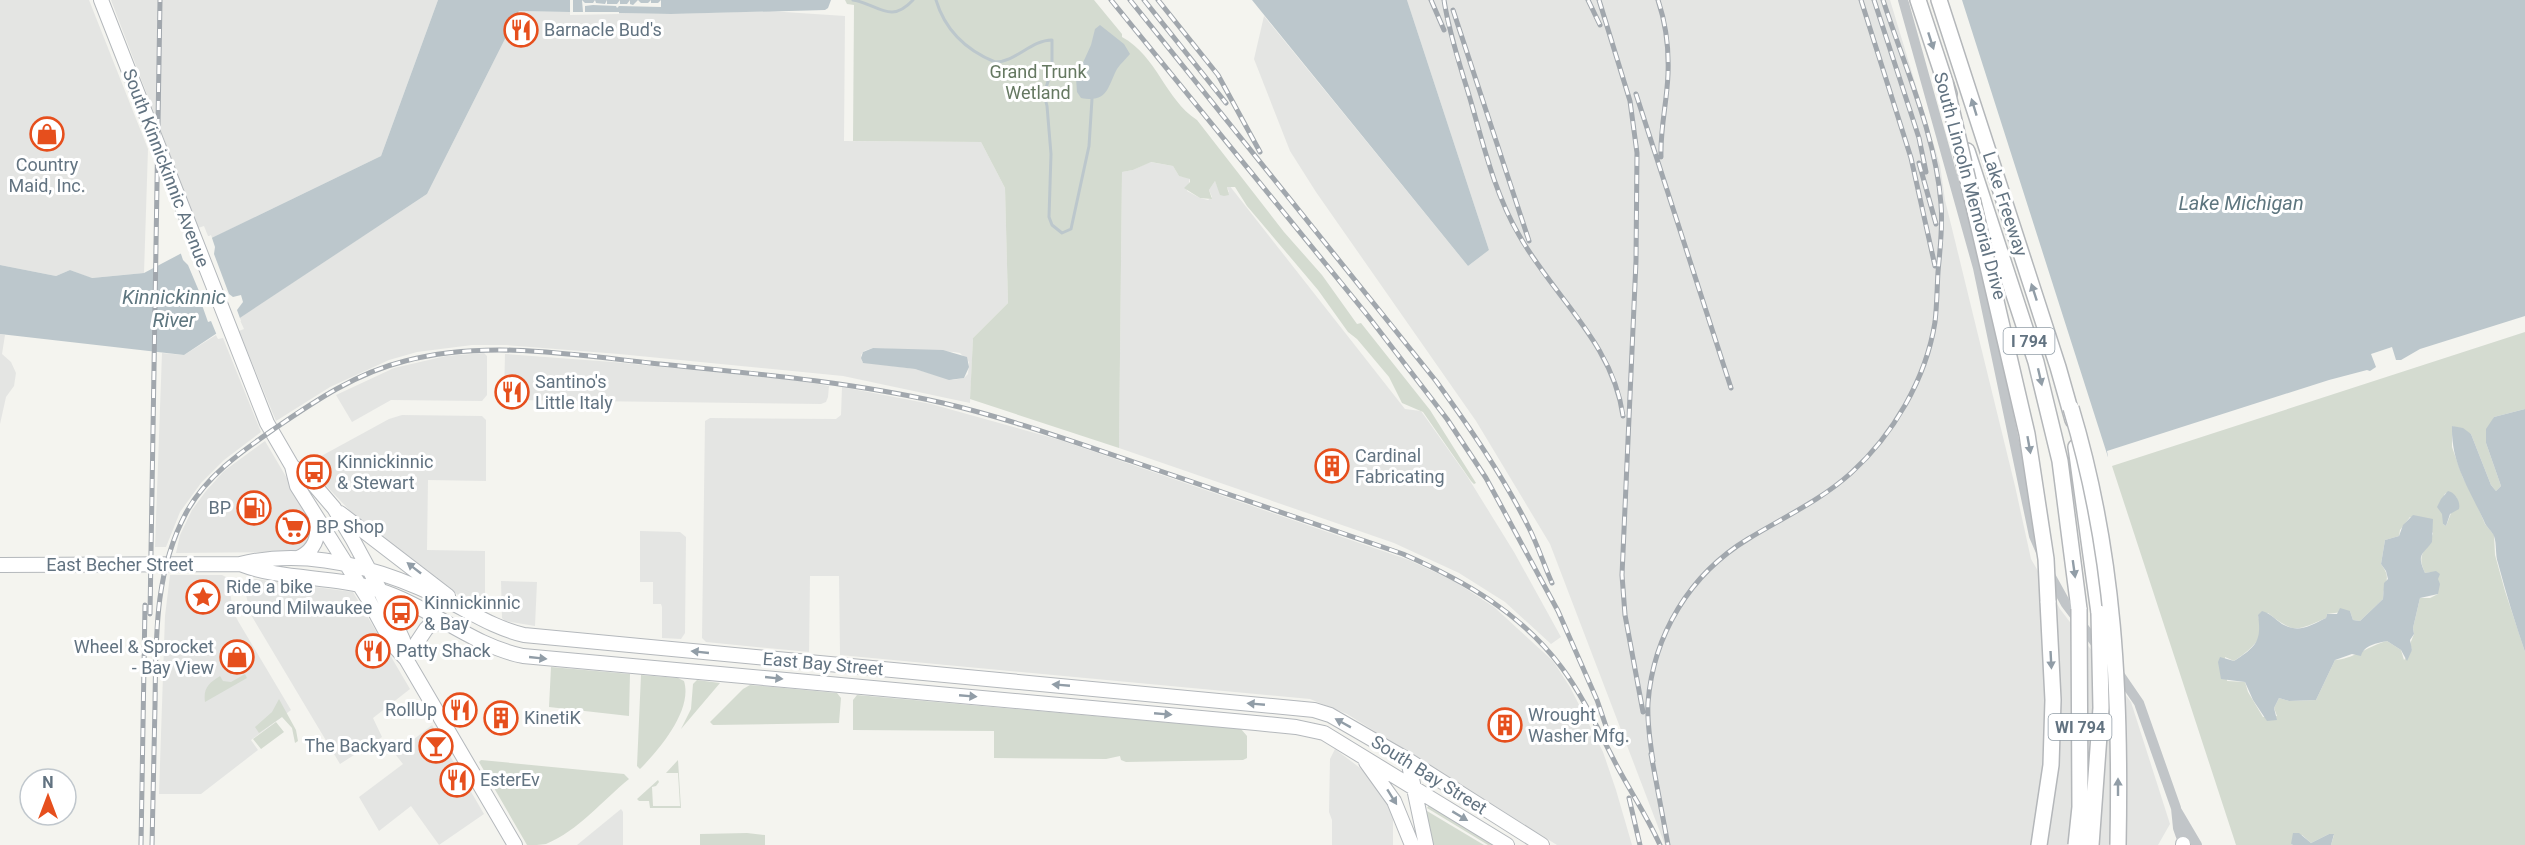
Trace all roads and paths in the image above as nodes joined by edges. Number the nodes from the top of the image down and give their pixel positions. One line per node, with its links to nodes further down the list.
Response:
1 (101, 0): 7 (main road, South Kinnickinnic Avenue)
2 (1903, 0): 40 (street, South Lincoln Memorial Drive)
3 (1918, 0): 5 (highway, I 794, one-way to 5)
4 (1939, 0): 6 (highway, Lake Freeway / I 794, one-way to 4)
5 (1945, 82): 18 (highway, I 794, one-way to 18, bridge); 36 (highway, one-way to 36, bridge)
6 (2071, 408): 19 (highway, I 794, bridge); 39 (highway, one-way to 6, bridge)
7 (292, 466): 8 (main road, South Kinnickinnic Avenue); 9 (main road, South Kinnickinnic Avenue)
8 (334, 508): 14 (main road, South Kinnickinnic Avenue); 17 (main road, one-way to 8)
9 (315, 515): 10 (main road); 12 (main road, South Kinnickinnic Avenue)
10 (298, 558): 11 (main road, East Becher Street); 12 (main road, East Becher Street)
11 (240, 564): 13 (main road, East Becher Street); 15 (main road, East Becher Street)
12 (346, 564): 14 (main road, East Bay Street); 15 (main road, South Kinnickinnic Avenue)
13 (0, 565)
14 (370, 569): 16 (main road, South Kinnickinnic Avenue); 17 (main road, East Bay Street)
15 (358, 584): 16 (main road, East Bay Street); 24 (main road, South Kinnickinnic Avenue)
16 (380, 590): 20 (main road, East Bay Street); 24 (main road, South Kinnickinnic Avenue)
17 (458, 606): 21 (main road, East Bay Street)
18 (2079, 609): 37 (highway, WI 794, bridge)
19 (2099, 613): 38 (highway, WI 794, bridge)
20 (445, 622): 22 (main road, East Bay Street); 24 (main road)
21 (492, 626): 22 (main road); 23 (main road, East Bay Street, one-way to 21)
22 (504, 652): 25 (main road, East Bay Street, one-way to 25)
23 (745, 657): 25 (main road); 26 (main road, East Bay Street, one-way to 23)
24 (405, 659): 31 (main road, South Kinnickinnic Avenue)
25 (743, 675): 27 (main road, East Bay Street, one-way to 27)
26 (1314, 710): 29 (main road, South Bay Street, one-way to 26)
27 (1312, 730): 28 (main road, South Bay Street)
28 (1361, 755): 30 (main road, South Bay Street); 32 (main road, one-way to 32)
29 (1408, 760): 30 (main road); 35 (main road, South Bay Street)
30 (1413, 788): 33 (main road); 34 (main road, South Bay Street, one-way to 34)
31 (515, 845)
32 (1412, 845)
33 (1426, 845)
34 (1507, 845)
35 (1542, 845)
36 (2039, 845)
37 (2076, 845)
38 (2091, 845)
39 (2118, 845)
40 (2187, 845)

